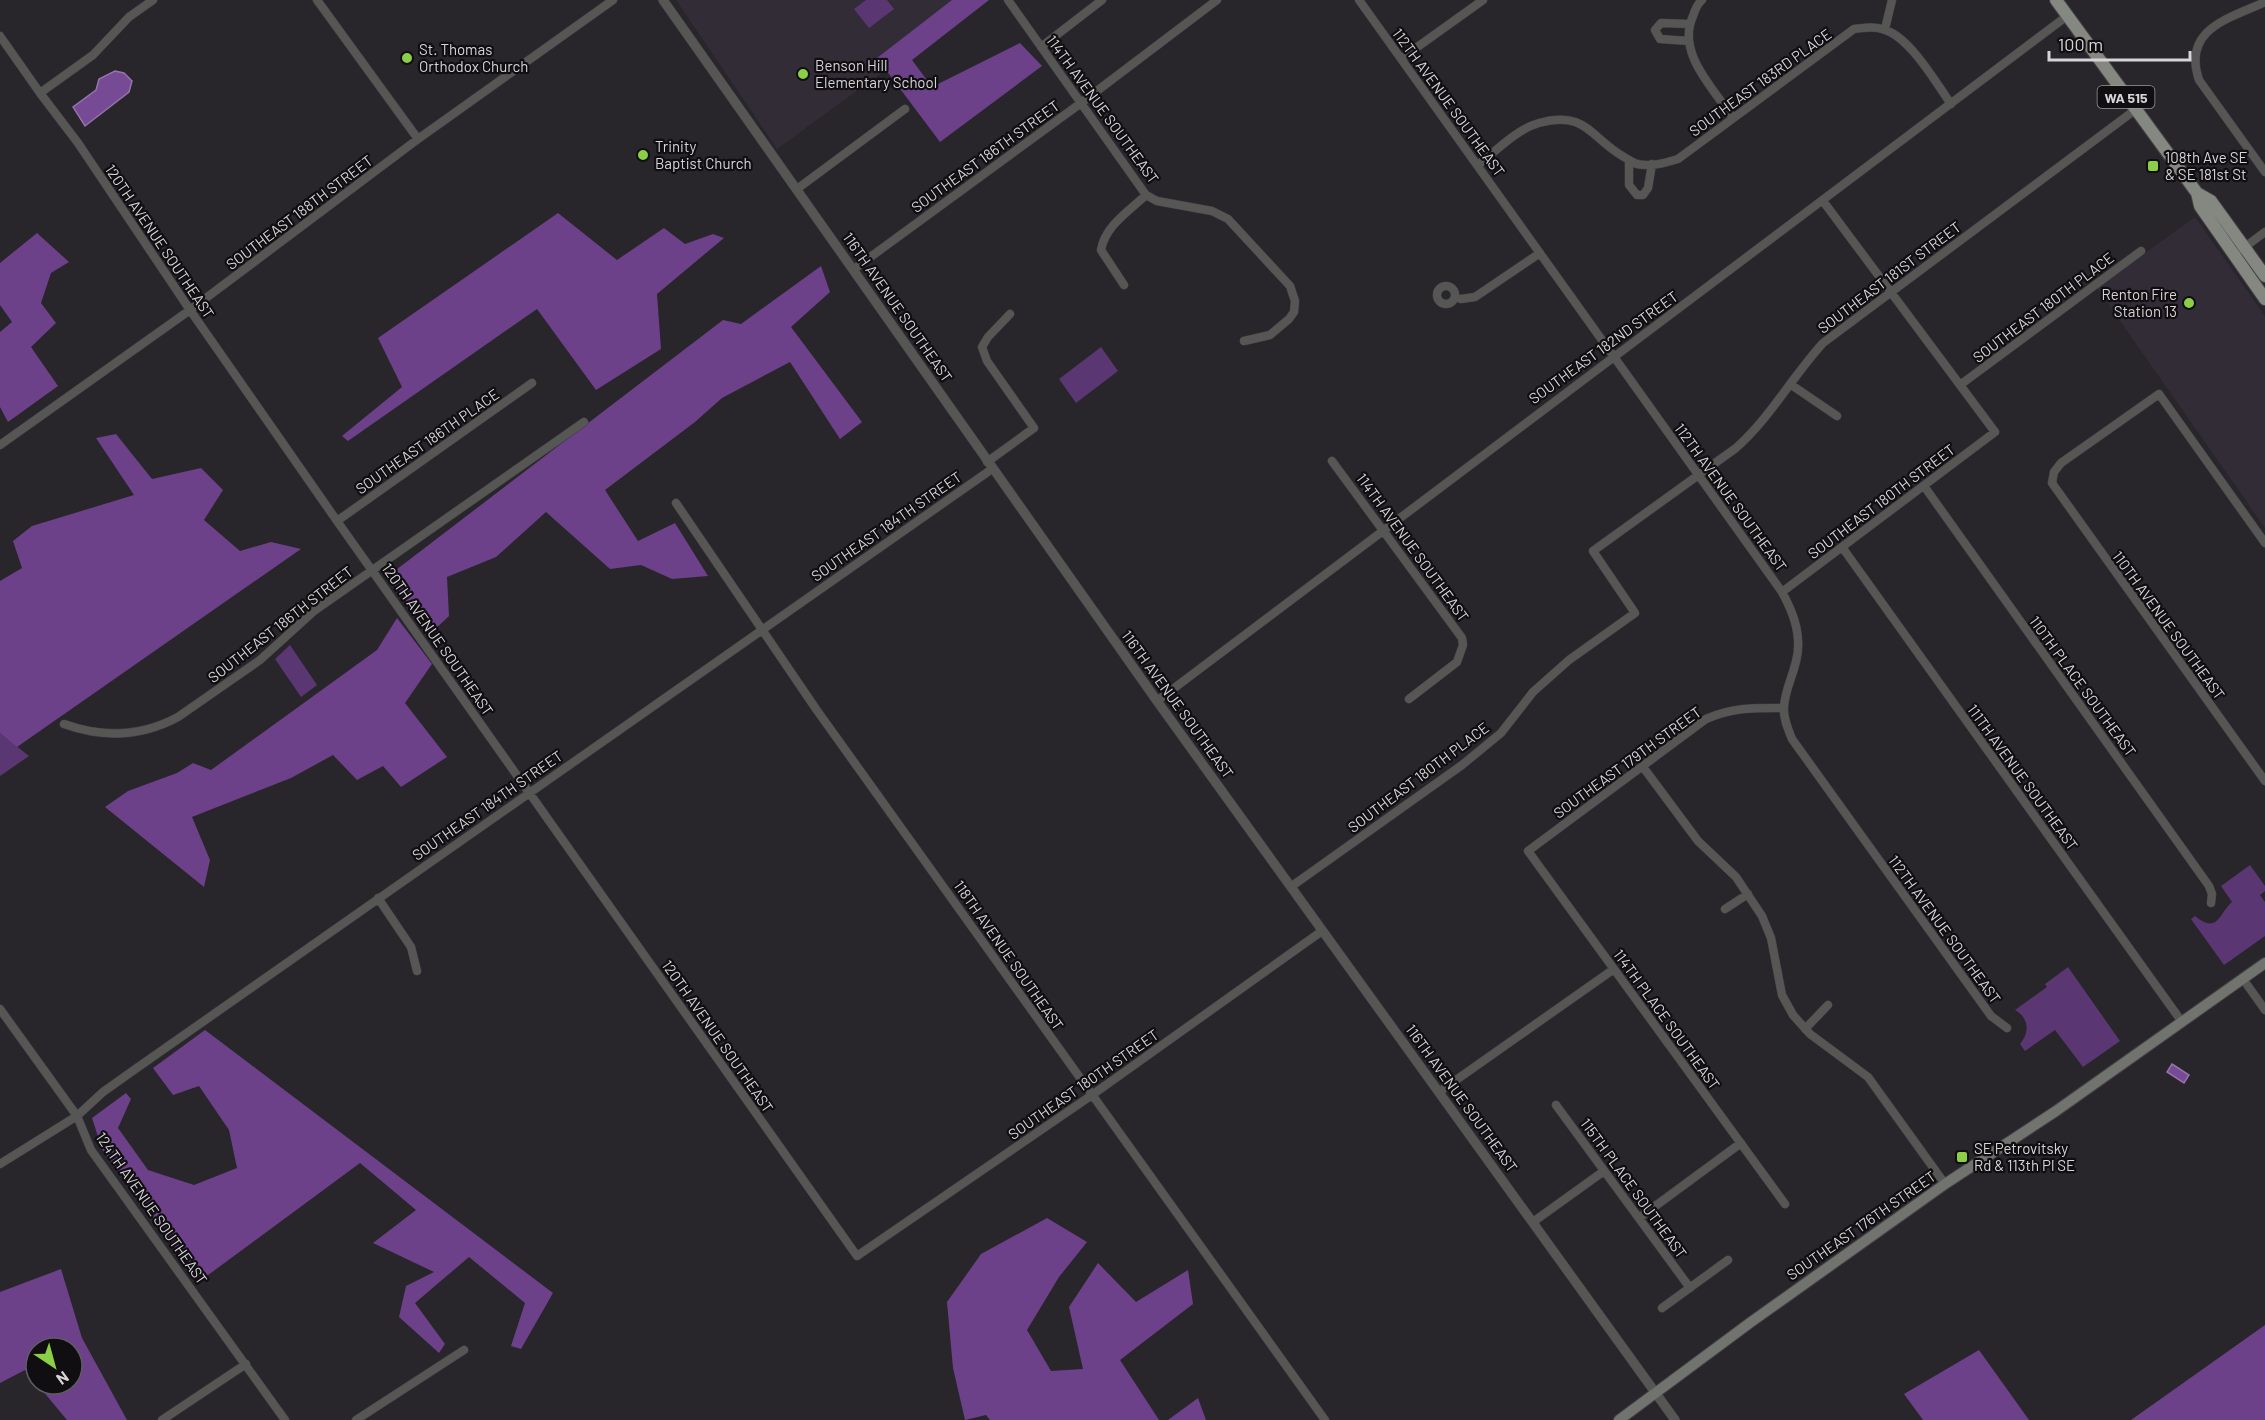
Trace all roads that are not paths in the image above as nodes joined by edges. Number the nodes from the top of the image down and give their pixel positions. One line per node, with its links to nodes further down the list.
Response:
1 (153, 0): 21 (street)
2 (317, 0): 27 (street)
3 (613, 0): 27 (street, SOUTHEAST 188TH STREET)
4 (1008, 0): 19 (street, 114TH AVENUE SOUTHEAST)
5 (1102, 0): 19 (street)
6 (1218, 0): 22 (street, SOUTHEAST 186TH STREET)
7 (1359, 0): 20 (street, 112TH AVENUE SOUTHEAST)
8 (1483, 0): 20 (street)
9 (1702, 0): 15 (street)
10 (1892, 0): 16 (street)
11 (2056, 0): 14 (main road, WA 515)
12 (666, 1): 32 (street, 116TH AVENUE SOUTHEAST)
13 (2265, 2): 31 (street)
14 (2067, 16): 23 (street, SOUTHEAST 182ND STREET); 25 (main road, WA 515)
15 (1690, 24): 18 (street); 18 (street)
16 (1885, 29): 23 (street); 26 (street, SOUTHEAST 183RD PLACE)
17 (0, 36): 21 (street, 120TH AVENUE SOUTHEAST)
18 (1689, 39): 26 (street)
19 (1041, 47): 22 (street, 114TH AVENUE SOUTHEAST)
20 (1402, 58): 30 (street, 112TH AVENUE SOUTHEAST)
21 (40, 93): 47 (street, 120TH AVENUE SOUTHEAST)
22 (1081, 103): 34 (street, 114TH AVENUE SOUTHEAST); 41 (street, SOUTHEAST 186TH STREET)
23 (1951, 104): 35 (street, SOUTHEAST 182ND STREET)
24 (905, 108): 32 (street)
25 (2135, 110): 33 (main road, WA 515); 44 (street, SOUTHEAST 181ST STREET)
26 (1733, 118): 29 (street, SOUTHEAST 183RD PLACE)
27 (418, 139): 47 (street, SOUTHEAST 188TH STREET)
28 (1629, 160): 29 (street, SOUTHEAST 183RD PLACE); 29 (street); 30 (street, SOUTHEAST 183RD PLACE)
29 (1652, 164)
30 (1478, 165): 39 (street, 112TH AVENUE SOUTHEAST)
31 (2264, 170)
32 (797, 189): 41 (street, 116TH AVENUE SOUTHEAST)
33 (2197, 193): 37 (main road, WA 515); 40 (main road, WA 515)
34 (1146, 195): 43 (street); 49 (street, 114TH AVENUE SOUTHEAST)
35 (1823, 201): 44 (street); 50 (street, SOUTHEAST 182ND STREET)
36 (2265, 232): 37 (street)
37 (2244, 247): 40 (street); 42 (main road, WA 515)
38 (2141, 251): 53 (street, SOUTHEAST 180TH PLACE)
39 (1540, 253): 45 (street); 50 (street, 112TH AVENUE SOUTHEAST)
40 (2234, 255): 46 (main road, WA 515)
41 (854, 269): 58 (street, 116TH AVENUE SOUTHEAST)
42 (2265, 276)
43 (1124, 285)
44 (1890, 291): 52 (street, SOUTHEAST 181ST STREET); 53 (street)
45 (1455, 297)
46 (2265, 299)
47 (190, 310): 56 (street, SOUTHEAST 188TH STREET); 62 (street, 120TH AVENUE SOUTHEAST)
48 (1010, 314): 58 (street, SOUTHEAST 184TH STREET)
49 (1244, 341)
50 (1613, 355): 59 (street, 112TH AVENUE SOUTHEAST); 63 (street, SOUTHEAST 182ND STREET)
51 (532, 383): 62 (street, SOUTHEAST 186TH PLACE)
52 (1790, 384): 54 (street); 59 (street, SOUTHEAST 181ST STREET)
53 (1960, 385): 60 (street, SOUTHEAST 180TH STREET)
54 (1837, 416)
55 (584, 422): 66 (street, SOUTHEAST 186TH STREET)
56 (0, 444)
57 (1332, 460): 63 (street, 114TH AVENUE SOUTHEAST)
58 (989, 465): 69 (street, SOUTHEAST 184TH STREET); 71 (street, 116TH AVENUE SOUTHEAST)
59 (1698, 475): 67 (street, 112TH AVENUE SOUTHEAST); 68 (street, SOUTHEAST 181ST STREET)
60 (1924, 486): 65 (street, SOUTHEAST 180TH STREET); 81 (street, 110TH PLACE SOUTHEAST)
61 (676, 503): 69 (street, 118TH AVENUE SOUTHEAST)
62 (338, 521): 66 (street, 120TH AVENUE SOUTHEAST)
63 (1384, 528): 70 (street, 114TH AVENUE SOUTHEAST); 71 (street, SOUTHEAST 182ND STREET)
64 (2265, 543): 75 (street, 110TH AVENUE SOUTHEAST)
65 (1842, 547): 67 (street, SOUTHEAST 180TH STREET); 91 (street, 111TH AVENUE SOUTHEAST)
66 (374, 571): 73 (street, SOUTHEAST 186TH STREET); 76 (street, 120TH AVENUE SOUTHEAST)
67 (1782, 592): 72 (street, 112TH AVENUE SOUTHEAST)
68 (1635, 612): 78 (street, SOUTHEAST 180TH PLACE)
69 (762, 630): 76 (street, SOUTHEAST 184TH STREET); 95 (street, 118TH AVENUE SOUTHEAST)
70 (1408, 699)
71 (1157, 701): 78 (street, 116TH AVENUE SOUTHEAST)
72 (1784, 708): 74 (street, SOUTHEAST 179TH STREET); 92 (street, 112TH AVENUE SOUTHEAST)
73 (64, 724)
74 (1643, 767): 77 (street, SOUTHEAST 179TH STREET); 79 (street)
75 (2265, 782)
76 (529, 792): 80 (street, SOUTHEAST 184TH STREET); 105 (street, 120TH AVENUE SOUTHEAST)
77 (1528, 851): 85 (street, 114TH PLACE SOUTHEAST)
78 (1292, 886): 83 (street, 116TH AVENUE SOUTHEAST)
79 (1748, 894): 82 (street); 93 (street)
80 (378, 898): 86 (street); 97 (street, SOUTHEAST 184TH STREET)
81 (2211, 903)
82 (1725, 909)
83 (1322, 931): 94 (street, 116TH AVENUE SOUTHEAST); 95 (street, SOUTHEAST 180TH STREET)
84 (2265, 963): 87 (main road, SOUTHEAST 176TH STREET)
85 (1614, 969): 94 (street); 98 (street, 114TH PLACE SOUTHEAST)
86 (417, 972)
87 (2243, 979): 90 (street); 91 (main road, SOUTHEAST 176TH STREET)
88 (1828, 1005): 93 (street)
89 (0, 1009): 97 (street, 124TH AVENUE SOUTHEAST)
90 (2265, 1010)
91 (2182, 1022): 101 (main road, SOUTHEAST 176TH STREET)
92 (2007, 1028)
93 (1805, 1029): 101 (street)
94 (1439, 1092): 104 (street, 116TH AVENUE SOUTHEAST)
95 (1092, 1095): 105 (street, SOUTHEAST 180TH STREET); 115 (street, 118TH AVENUE SOUTHEAST)
96 (1556, 1105): 100 (street, 115TH PLACE SOUTHEAST)
97 (77, 1116): 99 (street, SOUTHEAST 184TH STREET); 110 (street, 124TH AVENUE SOUTHEAST)
98 (1741, 1143): 102 (street, 114TH PLACE SOUTHEAST); 103 (street)
99 (0, 1164)
100 (1604, 1171): 103 (street, 115TH PLACE SOUTHEAST); 104 (street)
101 (1945, 1184): 111 (main road, SOUTHEAST 176TH STREET)
102 (1785, 1204)
103 (1639, 1218): 107 (street, 115TH PLACE SOUTHEAST)
104 (1533, 1222): 111 (street, 116TH AVENUE SOUTHEAST)
105 (856, 1256)
106 (1728, 1260): 107 (street)
107 (1690, 1288): 108 (street)
108 (1662, 1308)
109 (464, 1350): 114 (street)
110 (246, 1364): 112 (street); 113 (street, 124TH AVENUE SOUTHEAST)
111 (1655, 1392): 116 (main road, SOUTHEAST 176TH STREET); 117 (street, 116TH AVENUE SOUTHEAST)
112 (162, 1420)
113 (285, 1420)
114 (356, 1420)
115 (1325, 1420)
116 (1619, 1420)
117 (1675, 1420)

